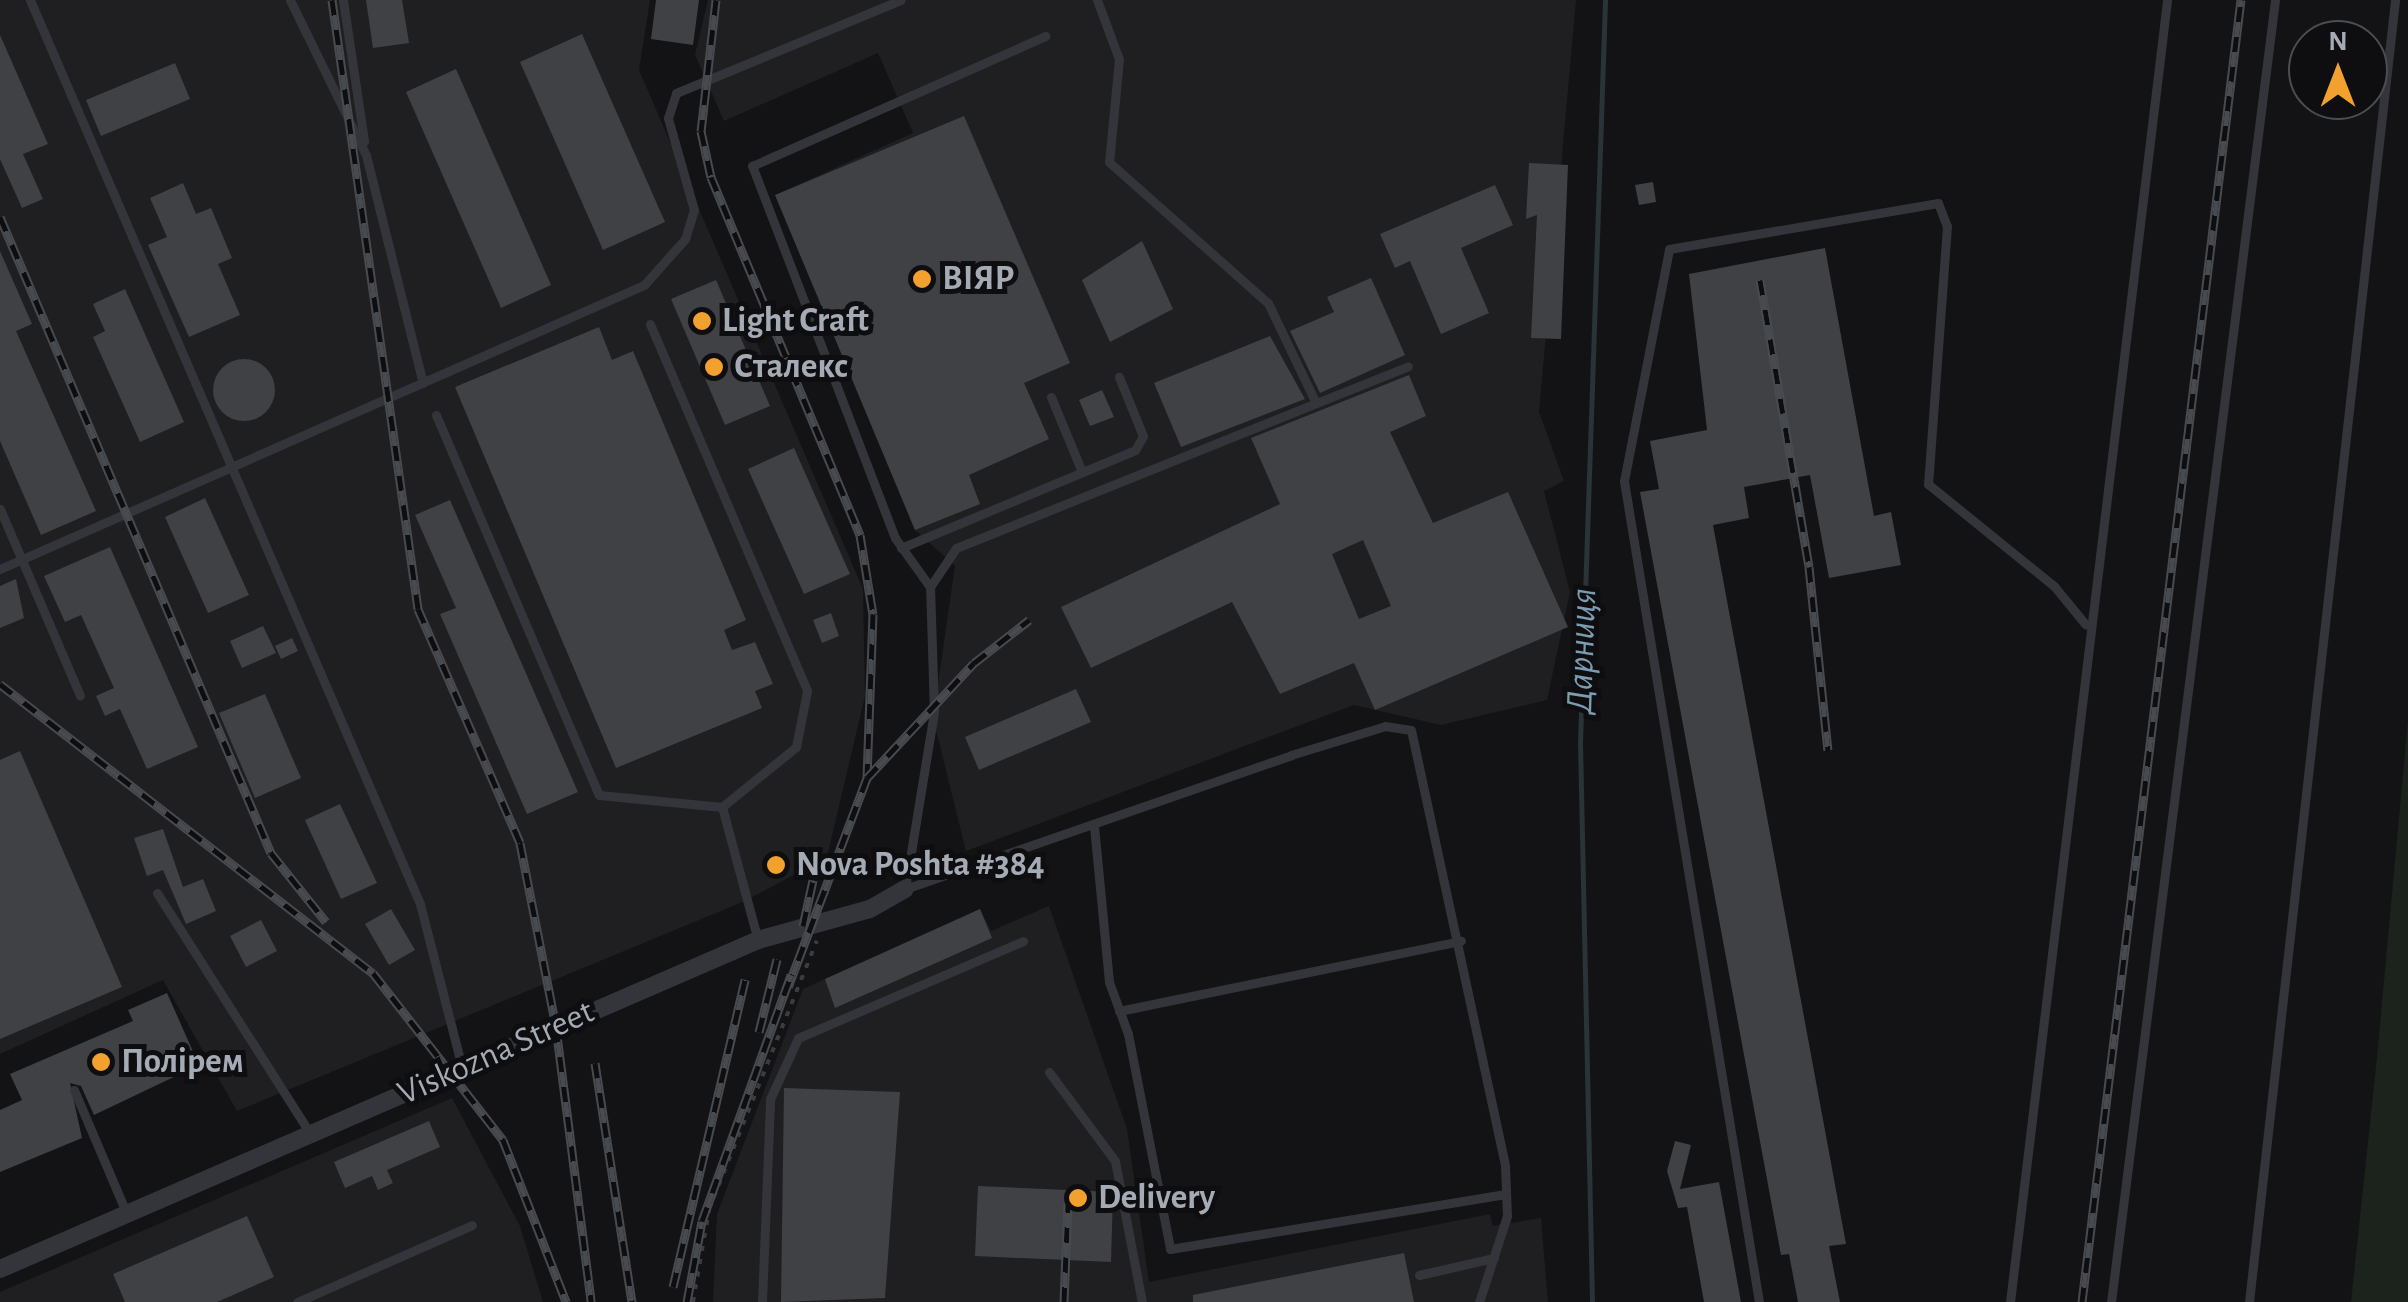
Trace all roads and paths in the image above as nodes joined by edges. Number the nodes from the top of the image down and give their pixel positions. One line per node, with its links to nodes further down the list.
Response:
1 (30, 0): 18 (lane)
2 (290, 0): 10 (lane)
3 (343, 0): 10 (lane)
4 (900, 0): 14 (lane)
5 (1097, 0): 16 (lane)
6 (2166, 0): 25 (lane)
7 (2275, 0): 53 (lane)
8 (2395, 0): 54 (lane)
9 (1046, 36): 21 (lane)
10 (366, 155): 14 (lane)
11 (650, 324): 27 (lane)
12 (1408, 366): 16 (lane)
13 (1119, 377): 19 (lane)
14 (423, 382): 18 (lane)
15 (1051, 396): 19 (lane)
16 (1316, 404): 24 (lane)
17 (436, 415): 27 (lane)
18 (232, 467): 22 (lane); 36 (lane)
19 (1082, 472): 21 (lane)
20 (0, 509): 22 (lane)
21 (901, 548): 24 (lane)
22 (22, 560): 23 (lane); 26 (lane)
23 (0, 569)
24 (930, 587): 29 (lane)
25 (2086, 625): 51 (lane); 52 (lane)
26 (80, 696)
27 (722, 807): 32 (lane)
28 (1094, 826): 29 (lane, Viskozna Street); 34 (lane, Viskozna Street); 35 (lane)
29 (906, 889): 31 (street, Viskozna Street)
30 (157, 894): 39 (lane)
31 (830, 920): 32 (street, Viskozna Street); 47 (path)
32 (758, 940): 36 (street, Viskozna Street)
33 (1023, 941): 48 (lane)
34 (1460, 941): 35 (lane); 40 (lane)
35 (1119, 1011): 40 (lane)
36 (462, 1067): 39 (street, Viskozna Street)
37 (1049, 1072): 49 (lane)
38 (74, 1090): 41 (lane)
39 (311, 1134): 41 (street, Viskozna Street)
40 (1506, 1194): 43 (lane)
41 (127, 1214): 44 (street, Viskozna Street)
42 (472, 1225): 46 (lane)
43 (1494, 1258): 45 (lane); 50 (lane)
44 (0, 1269)
45 (1419, 1275)
46 (296, 1302)
47 (693, 1302)
48 (762, 1302)
49 (1142, 1302)
50 (1479, 1302)
51 (1758, 1302)
52 (2010, 1302)
53 (2112, 1302)
54 (2249, 1302)

